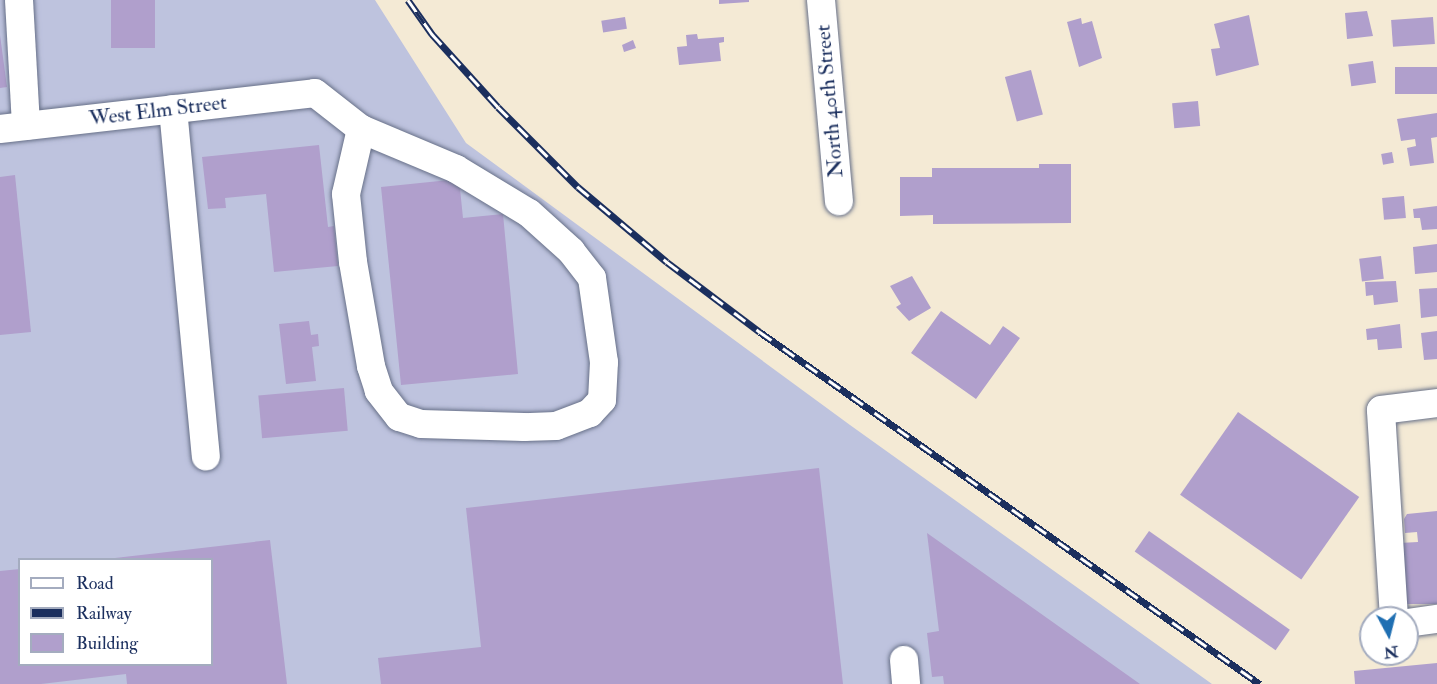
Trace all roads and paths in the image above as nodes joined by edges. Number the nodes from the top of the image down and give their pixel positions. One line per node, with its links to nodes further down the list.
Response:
1 (19, 0): 4 (street)
2 (821, 0): 6 (street, North 40th Street)
3 (172, 109): 4 (street, West Elm Street); 5 (street, West Elm Street); 8 (street)
4 (13, 127)
5 (361, 129): 5 (street)
6 (839, 201)
7 (1437, 403): 9 (street)
8 (206, 456)
9 (1393, 606)
10 (1437, 619): 11 (street)
11 (1419, 621)

